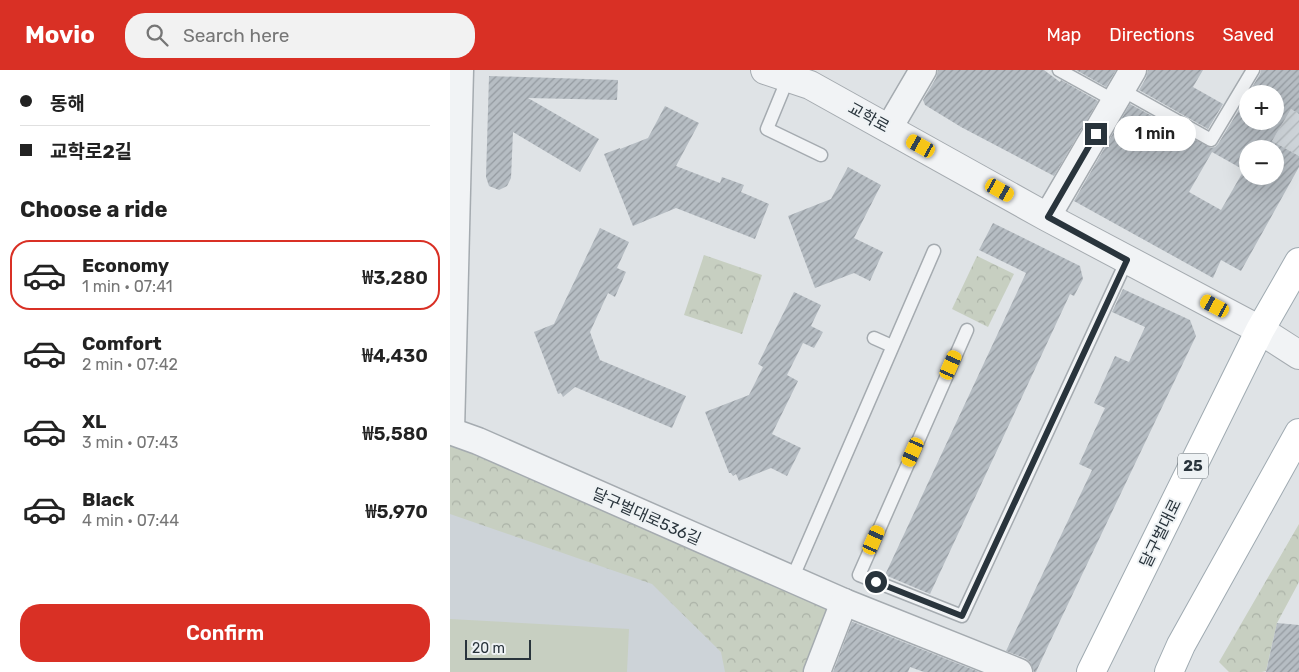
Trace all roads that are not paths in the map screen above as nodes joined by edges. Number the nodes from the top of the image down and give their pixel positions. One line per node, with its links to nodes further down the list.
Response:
1 (460, 70): 8 (street)
2 (924, 70): 7 (street)
3 (1059, 70): 6 (lane)
4 (1253, 70): 6 (lane)
5 (793, 76): 7 (street, 교학로); 9 (lane)
6 (1123, 87): 10 (street)
7 (889, 128): 10 (street, 교학로)
8 (454, 145): 11 (street)
9 (820, 155)
10 (1048, 217): 13 (street, 교학로)
11 (453, 249): 17 (street)
12 (934, 251): 19 (lane)
13 (1127, 260): 15 (lane); 16 (street, 교학로)
14 (1299, 262): 16 (main road, 달구벌대로 / 25)
15 (967, 330)
16 (1260, 330): 20 (street, 교학로); 28 (main road, 달구벌대로 / 25)
17 (452, 337): 21 (street)
18 (874, 338): 19 (lane)
19 (892, 346): 23 (lane)
20 (1299, 354)
21 (451, 431): 23 (street, 달구벌대로536길)
22 (1299, 433): 25 (main road)
23 (792, 579): 24 (street, 달구벌대로536길)
24 (844, 602): 26 (street); 27 (street, 달구벌대로536길)
25 (1181, 645): 29 (main road); 30 (main road)
26 (817, 672)
27 (1020, 672)
28 (1091, 672)
29 (1169, 672)
30 (1174, 672)

